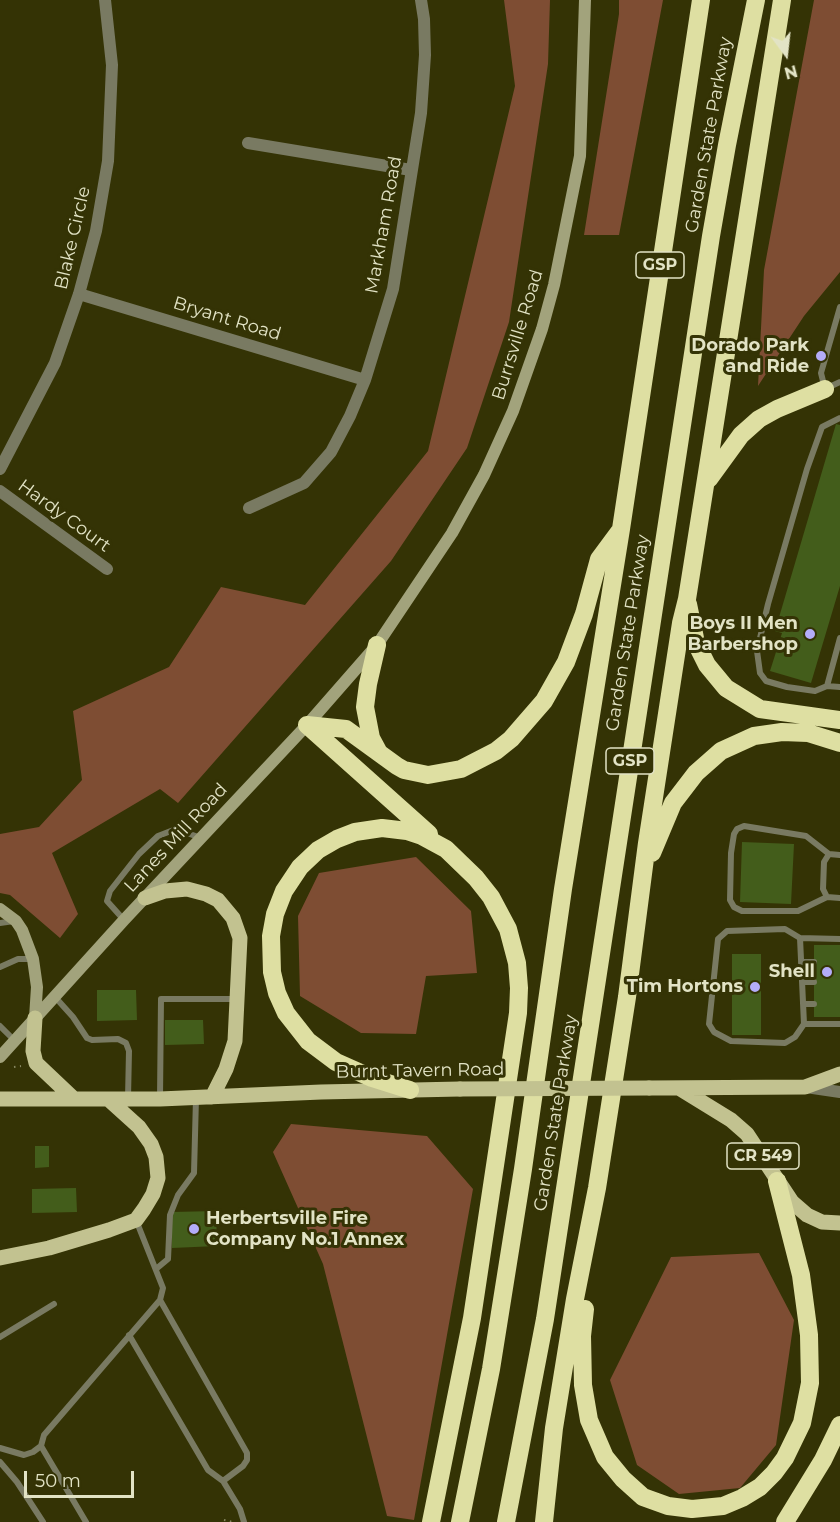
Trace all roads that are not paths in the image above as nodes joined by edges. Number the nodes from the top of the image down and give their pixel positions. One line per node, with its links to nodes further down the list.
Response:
1 (105, 0): 9 (street, Blake Circle)
2 (421, 0): 8 (street, Markham Road)
3 (585, 0): 22 (main road, Burrsville Road)
4 (701, 0): 18 (highway, Garden State Parkway / GSP)
5 (756, 0): 92 (highway, Garden State Parkway / GSP)
6 (782, 0): 15 (highway)
7 (248, 143): 8 (street)
8 (411, 170): 11 (street, Markham Road)
9 (79, 294): 11 (street, Bryant Road); 14 (street, Blake Circle)
10 (840, 308): 12 (lane)
11 (364, 380): 17 (street, Markham Road)
12 (833, 386): 15 (highway)
13 (840, 418): 23 (lane)
14 (0, 469)
15 (705, 485): 20 (highway)
16 (0, 491): 19 (street, Hardy Court)
17 (249, 508)
18 (621, 530): 28 (highway); 91 (highway, Garden State Parkway / GSP)
19 (107, 569)
20 (687, 599): 25 (highway); 33 (highway)
21 (840, 638): 23 (lane)
22 (378, 645): 26 (main road, Lanes Mill Road); 28 (highway)
23 (826, 686): 24 (lane)
24 (840, 687)
25 (840, 720)
26 (308, 725): 28 (highway); 29 (main road, Lanes Mill Road); 30 (highway)
27 (840, 743): 33 (highway)
28 (379, 753)
29 (201, 838): 35 (main road, Lanes Mill Road); 38 (lane)
30 (446, 849): 62 (highway); 90 (highway)
31 (829, 854): 32 (lane); 34 (lane); 34 (lane)
32 (840, 855)
33 (643, 874): 72 (highway)
34 (828, 897): 36 (lane)
35 (145, 898): 38 (main road, Lanes Mill Road); 50 (main road)
36 (840, 898)
37 (0, 909): 39 (main road)
38 (123, 920): 49 (main road, Lanes Mill Road)
39 (16, 921): 40 (lane); 43 (main road)
40 (0, 923)
41 (800, 939): 42 (lane); 44 (lane); 54 (lane)
42 (840, 939)
43 (33, 958): 46 (lane); 53 (main road)
44 (801, 962): 45 (lane); 47 (lane)
45 (814, 962)
46 (0, 967)
47 (802, 982): 48 (lane); 51 (lane)
48 (814, 982)
49 (54, 996): 53 (main road, Lanes Mill Road); 69 (lane)
50 (238, 999): 64 (main road); 70 (lane)
51 (803, 1004): 52 (lane); 54 (lane)
52 (814, 1004)
53 (35, 1018): 57 (main road, Lanes Mill Road); 65 (main road)
54 (804, 1024): 55 (lane)
55 (840, 1024)
56 (0, 1026): 57 (lane)
57 (14, 1040): 58 (main road, Lanes Mill Road)
58 (0, 1057)
59 (840, 1074): 60 (main road)
60 (805, 1087): 61 (main road, Burnt Tavern Road); 63 (street, Burnt Tavern Road)
61 (679, 1088): 62 (main road, Burnt Tavern Road, bridge); 71 (main road, CR 549)
62 (410, 1090): 64 (main road, Burnt Tavern Road)
63 (840, 1092)
64 (212, 1097): 66 (main road, Burnt Tavern Road)
65 (73, 1098): 67 (main road, Burnt Tavern Road); 68 (main road, Burnt Tavern Road)
66 (196, 1098): 70 (main road, Burnt Tavern Road); 76 (lane)
67 (0, 1099)
68 (108, 1099): 69 (main road, Burnt Tavern Road); 73 (main road)
69 (128, 1099): 70 (main road, Burnt Tavern Road)
70 (160, 1099)
71 (777, 1181): 72 (highway); 74 (main road, CR 549)
72 (597, 1188): 86 (highway)
73 (136, 1220): 75 (main road); 76 (lane)
74 (840, 1223)
75 (0, 1258)
76 (156, 1269): 77 (lane)
77 (160, 1300): 79 (lane); 85 (lane)
78 (54, 1304): 80 (lane)
79 (129, 1335): 82 (lane); 85 (lane)
80 (0, 1337)
81 (840, 1425): 93 (highway)
82 (41, 1446): 83 (lane); 88 (lane)
83 (0, 1448)
84 (0, 1462): 87 (lane)
85 (223, 1481): 89 (lane)
86 (544, 1521)
87 (43, 1522)
88 (86, 1522)
89 (244, 1522)
90 (431, 1522)
91 (460, 1522)
92 (506, 1522)
93 (785, 1522)

